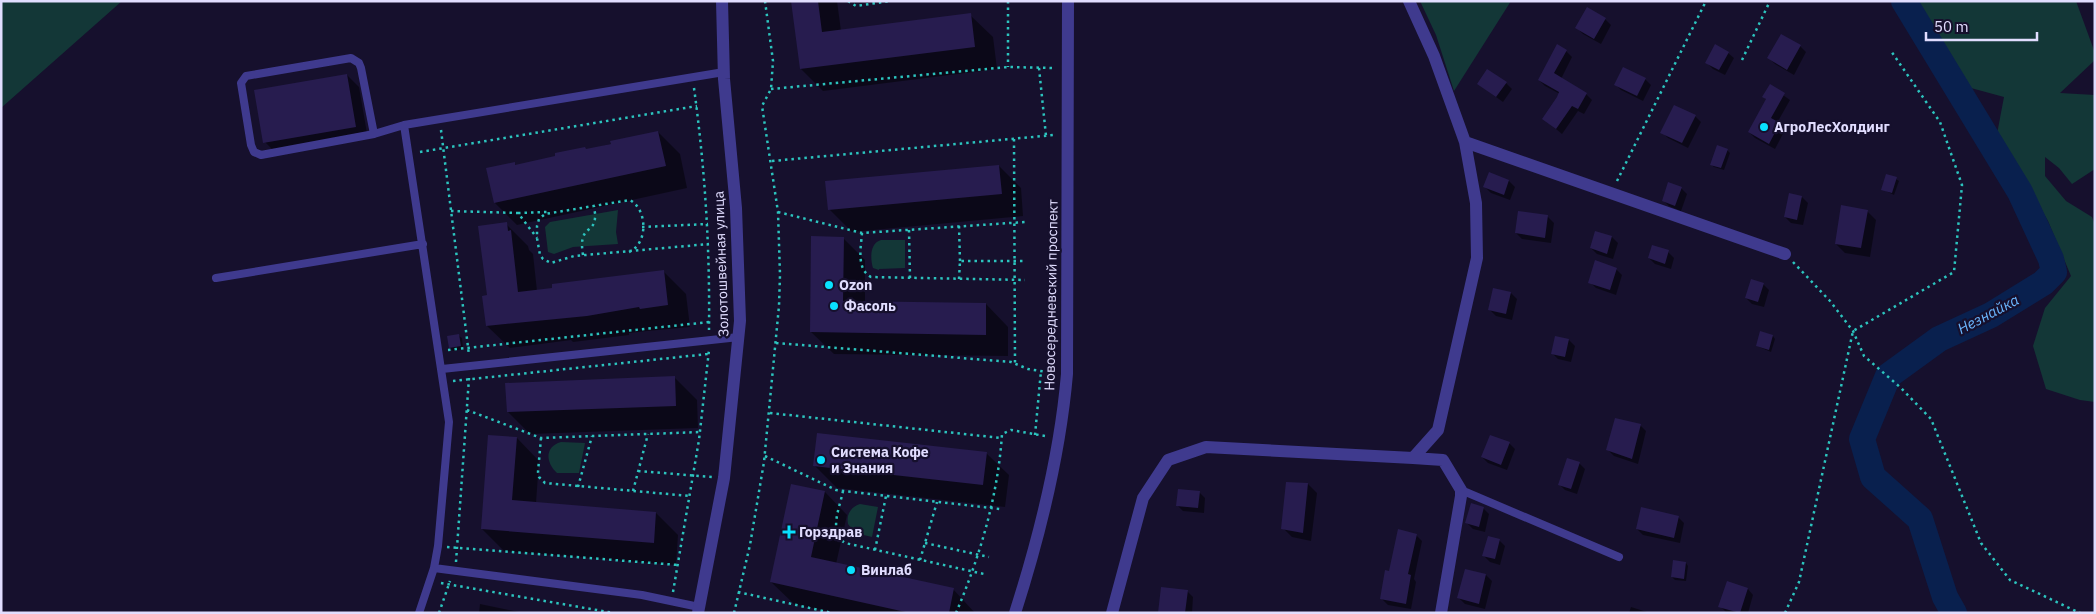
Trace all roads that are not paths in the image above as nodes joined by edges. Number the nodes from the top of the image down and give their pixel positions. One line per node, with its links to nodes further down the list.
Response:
1 (722, 1): 4 (street, Золотошвейная улица)
2 (1068, 1): 19 (street, Новосередневский проспект)
3 (1409, 1): 7 (street)
4 (724, 72): 5 (lane); 11 (street, Золотошвейная улица)
5 (404, 125): 6 (lane); 8 (lane)
6 (374, 134): 6 (lane)
7 (1465, 142): 9 (street); 13 (street)
8 (422, 244): 10 (lane); 12 (lane)
9 (1785, 254)
10 (216, 278)
11 (739, 337): 12 (lane); 17 (street, Золотошвейная улица)
12 (442, 368): 16 (lane)
13 (1413, 458): 14 (street); 20 (street)
14 (1460, 490): 15 (lane); 21 (street)
15 (1619, 557)
16 (434, 568): 17 (lane); 18 (lane)
17 (698, 610)
18 (419, 613)
19 (1015, 613)
20 (1112, 613)
21 (1441, 613)

